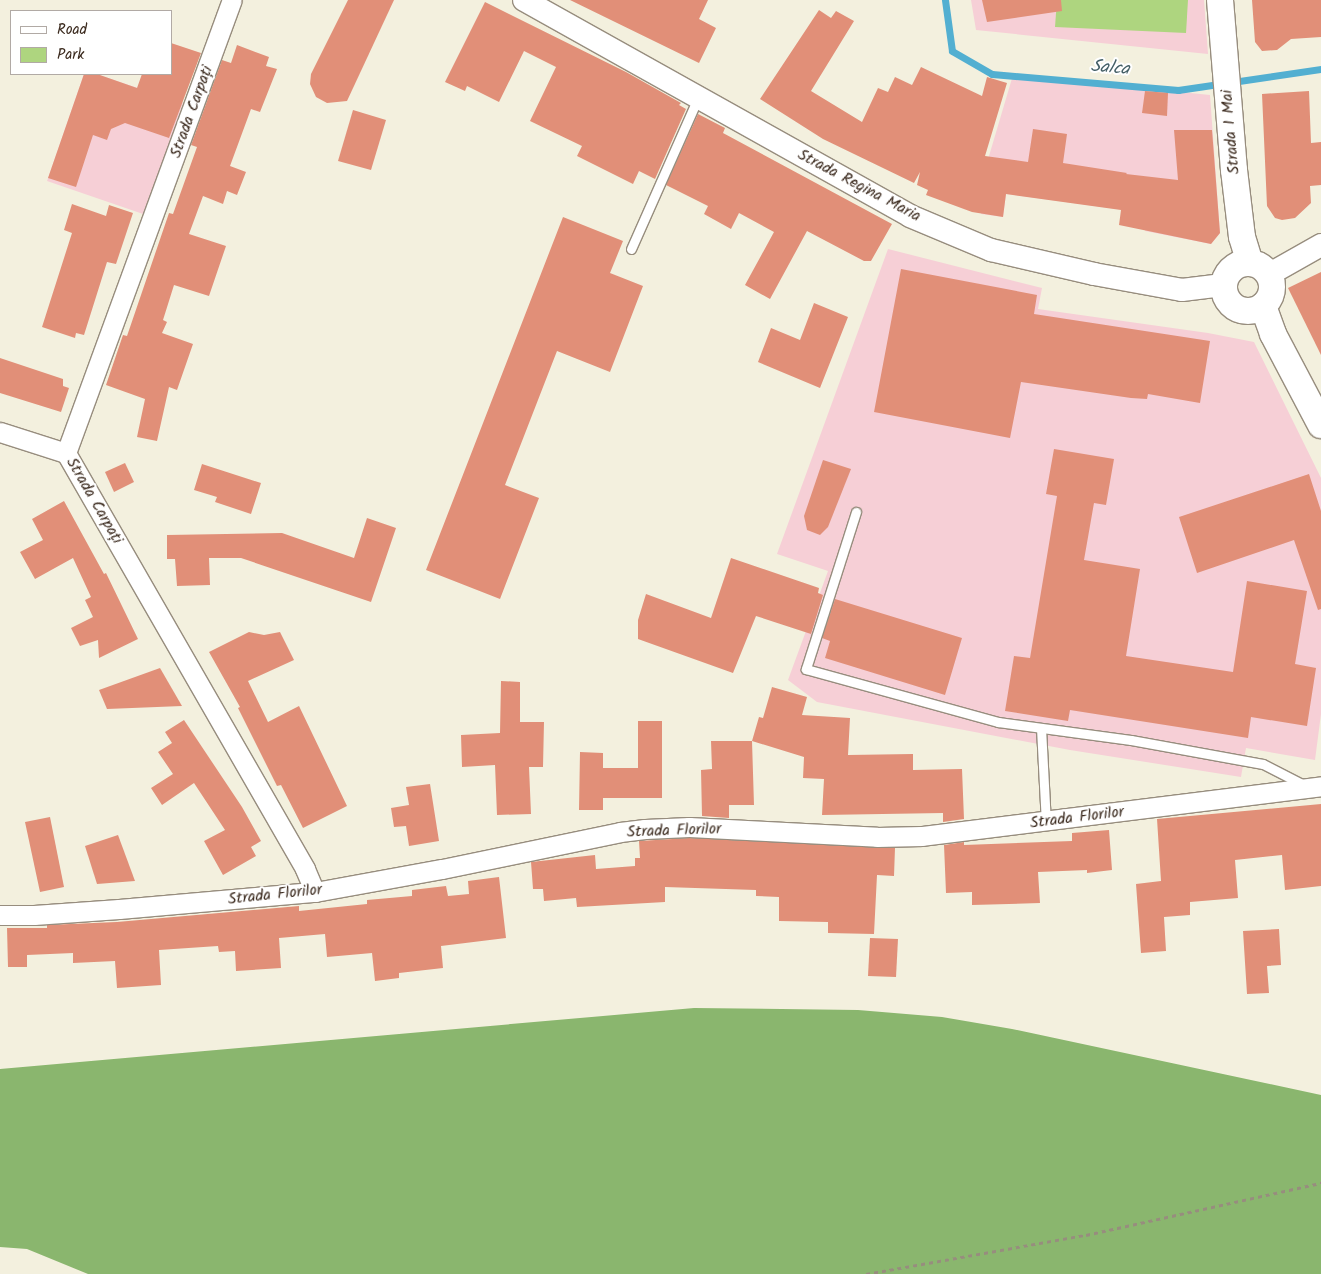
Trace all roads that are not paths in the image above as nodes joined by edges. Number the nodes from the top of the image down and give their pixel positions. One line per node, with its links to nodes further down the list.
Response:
1 (232, 0): 12 (street, Strada Carpați)
2 (524, 0): 4 (street, Strada Regina Maria)
3 (1220, 0): 7 (main road, Strada 1 Mai)
4 (698, 98): 6 (lane); 8 (street, Strada Regina Maria)
5 (1321, 245): 7 (street)
6 (631, 249)
7 (1259, 269): 8 (main road); 9 (main road)
8 (1224, 286): 9 (main road)
9 (1263, 306): 10 (main road)
10 (1321, 425)
11 (0, 432): 12 (street)
12 (66, 453): 17 (street, Strada Carpați)
13 (856, 512): 14 (lane)
14 (1041, 728): 15 (lane); 16 (lane)
15 (1315, 787): 16 (street, Strada Florilor)
16 (1046, 822): 17 (street, Strada Florilor)
17 (315, 892): 18 (street, Strada Florilor)
18 (0, 915)

